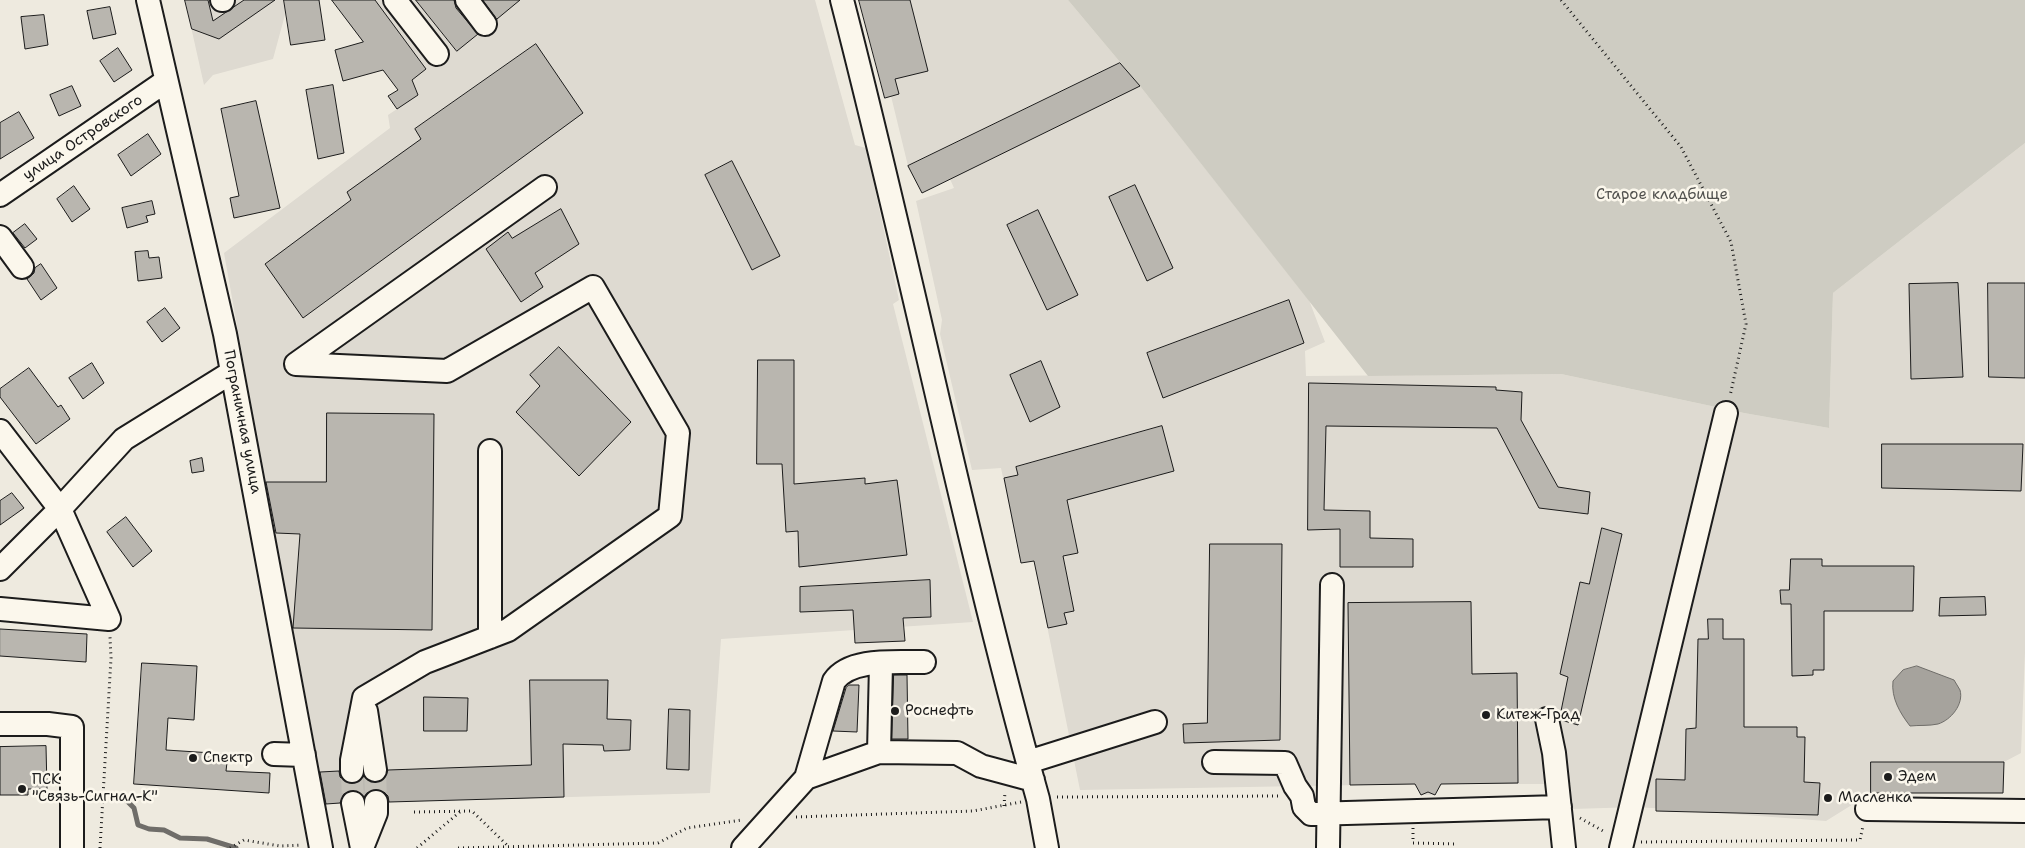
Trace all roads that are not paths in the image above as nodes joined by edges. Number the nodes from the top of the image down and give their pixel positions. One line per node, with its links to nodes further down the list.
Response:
1 (148, 0): 7 (street, Пограничная улица)
2 (396, 0): 6 (street)
3 (467, 0): 5 (street)
4 (842, 0): 34 (street)
5 (485, 24)
6 (437, 54)
7 (166, 81): 9 (street, улица Островского); 12 (street, Пограничная улица)
8 (545, 187): 20 (street)
9 (0, 195)
10 (0, 237): 11 (street)
11 (22, 267)
12 (232, 372): 16 (street); 29 (street, Пограничная улица)
13 (1726, 413): 42 (street)
14 (0, 431): 16 (street)
15 (490, 451): 20 (street)
16 (60, 509): 17 (street); 19 (street)
17 (0, 568)
18 (1332, 585): 40 (street)
19 (0, 609)
20 (490, 637): 23 (street)
21 (924, 662): 22 (street)
22 (881, 664): 27 (street); 33 (street)
23 (364, 698): 31 (street); 32 (street)
24 (1547, 719): 37 (street)
25 (1155, 722): 34 (street)
26 (0, 724): 43 (street)
27 (878, 752): 33 (street); 34 (street)
28 (274, 754): 29 (street)
29 (304, 755): 41 (street, Пограничная улица)
30 (1214, 762): 40 (street)
31 (375, 770)
32 (352, 771)
33 (806, 778): 45 (street)
34 (1033, 781): 46 (street)
35 (376, 802): 44 (street)
36 (353, 803): 44 (street)
37 (1560, 807): 40 (street); 48 (street)
38 (1867, 809): 39 (street)
39 (2025, 811)
40 (1328, 813): 47 (street)
41 (321, 845)
42 (1622, 845)
43 (72, 848)
44 (362, 848)
45 (743, 848)
46 (1046, 848)
47 (1328, 848)
48 (1564, 848)

